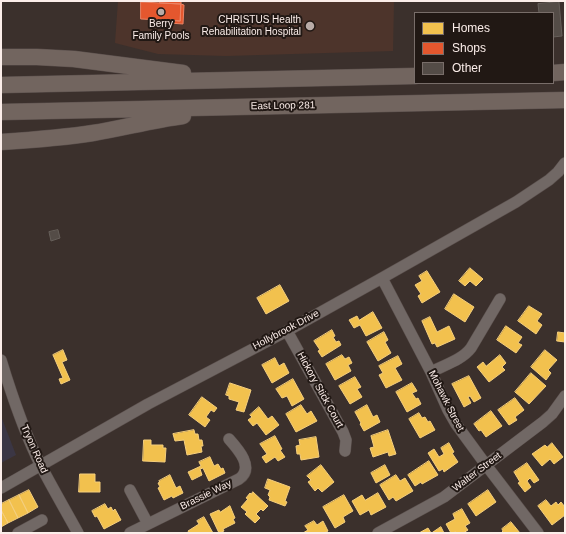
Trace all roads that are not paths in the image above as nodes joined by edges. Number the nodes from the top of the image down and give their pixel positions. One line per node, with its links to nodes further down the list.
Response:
1 (1, 58): 5 (highway)
2 (565, 72): 3 (highway)
3 (554, 73)
4 (414, 76): 5 (highway)
5 (244, 80): 6 (highway)
6 (5, 85)
7 (565, 100): 8 (highway, East Loop 281)
8 (248, 107): 9 (highway, East Loop 281); 10 (highway)
9 (7, 111)
10 (1, 142)
11 (565, 163): 12 (street, Hollybrook Drive)
12 (382, 278): 14 (street, Hollybrook Drive); 16 (street, Mohawk Street)
13 (500, 299): 16 (street)
14 (287, 331): 19 (street, Hickory Stick Court); 20 (street, Hollybrook Drive)
15 (1, 360): 20 (street, Tryon Road)
16 (431, 372): 21 (street, Mohawk Street)
17 (565, 396): 21 (street, Walter Street)
18 (229, 440): 25 (street, Brassie Way)
19 (345, 451)
20 (41, 466): 22 (street, Hollybrook Drive); 27 (street, Tryon Road)
21 (486, 466): 29 (street, Walter Street); 30 (street, Mohawk Street)
22 (1, 488)
23 (130, 490): 25 (street)
24 (42, 520): 26 (street)
25 (148, 524): 28 (street, Brassie Way)
26 (18, 533)
27 (78, 533)
28 (130, 533)
29 (378, 533)
30 (538, 533)

